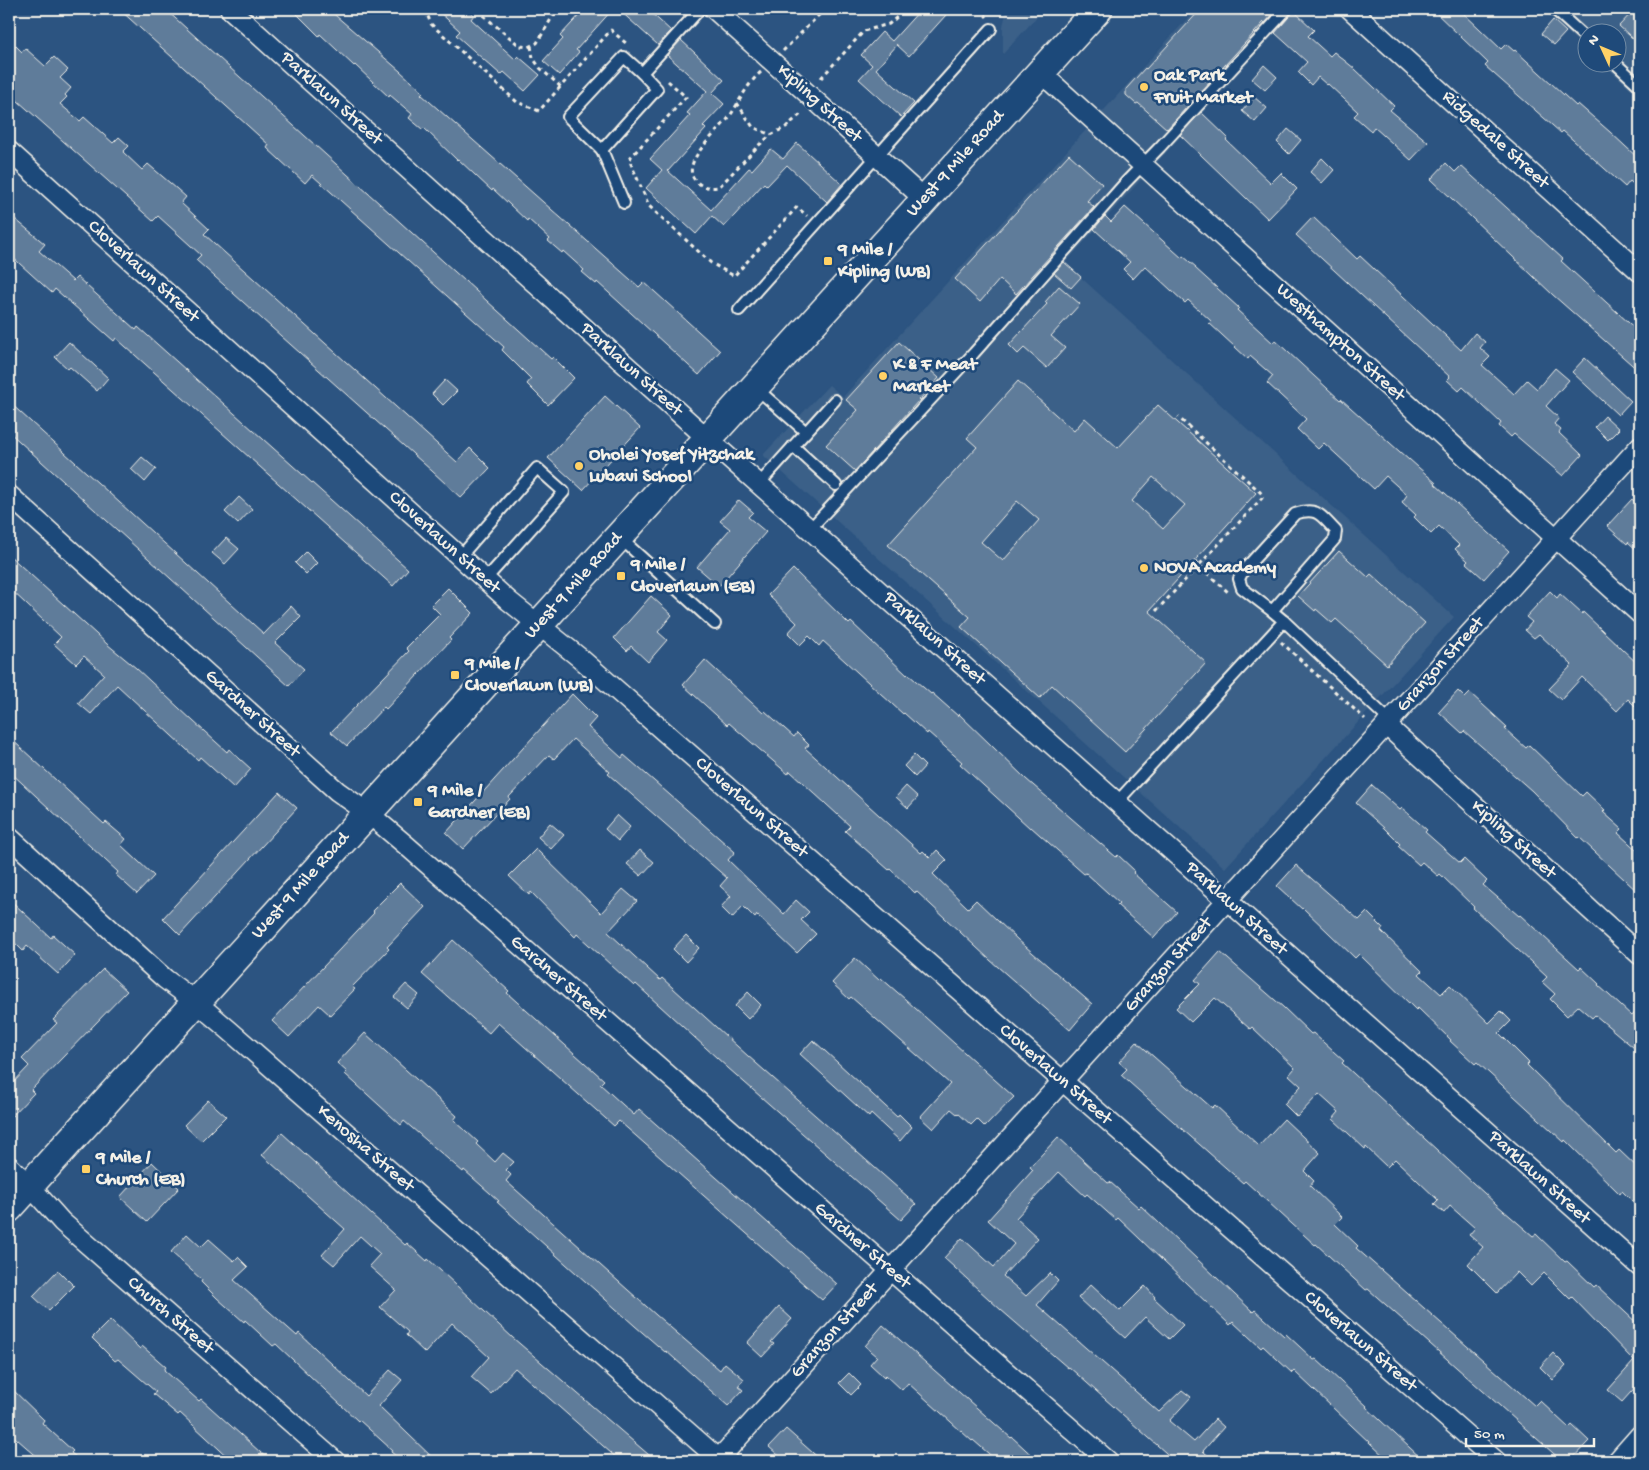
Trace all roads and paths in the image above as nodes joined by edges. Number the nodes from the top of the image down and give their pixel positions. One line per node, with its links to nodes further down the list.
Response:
1 (230, 9): 40 (street, Parklawn Street)
2 (425, 9): 23 (path)
3 (479, 9): 15 (path)
4 (557, 9): 15 (path)
5 (700, 9): 17 (lane)
6 (714, 9): 16 (street, Kipling Street)
7 (825, 9): 16 (path)
8 (902, 9): 21 (path)
9 (1098, 9): 18 (main road, West 9 Mile Road)
10 (1287, 9): 30 (lane)
11 (1350, 9): 34 (street, Ridgedale Street)
12 (1554, 9): 14 (lane)
13 (992, 29): 29 (lane)
14 (1576, 29)
15 (531, 46): 23 (path)
16 (773, 61): 24 (path); 29 (street, Kipling Street)
17 (650, 64): 20 (lane); 23 (path); 33 (path)
18 (1040, 72): 30 (street, Westhampton Street); 31 (main road, West 9 Mile Road)
19 (1625, 72): 22 (lane)
20 (642, 73): 27 (lane); 27 (lane)
21 (821, 78)
22 (1640, 86)
23 (561, 87)
24 (737, 102): 26 (path); 26 (path)
25 (800, 114): 26 (path)
26 (771, 135)
27 (602, 150): 32 (lane)
28 (9, 151): 49 (street, Cloverlawn Street)
29 (877, 156): 31 (street, Kipling Street); 33 (lane)
30 (1143, 165): 46 (lane); 48 (street, Westhampton Street)
31 (924, 199): 36 (main road, West 9 Mile Road)
32 (624, 203)
33 (816, 224): 35 (lane)
34 (1640, 272)
35 (739, 310)
36 (754, 387): 39 (lane); 40 (main road, West 9 Mile Road)
37 (835, 400): 39 (lane)
38 (1178, 417): 51 (path)
39 (806, 432): 41 (lane)
40 (708, 439): 43 (street, Parklawn Street); 47 (main road, West 9 Mile Road)
41 (792, 446): 43 (lane); 44 (lane)
42 (1640, 446): 48 (street, Granzon Street)
43 (759, 484): 46 (street, Parklawn Street)
44 (836, 485)
45 (9, 495): 61 (street, Gardner Street)
46 (810, 529): 60 (street, Parklawn Street)
47 (619, 537): 55 (main road, West 9 Mile Road); 56 (lane)
48 (1556, 538): 53 (street, Westhampton Street); 59 (street, Granzon Street)
49 (460, 557): 50 (street, Cloverlawn Street); 50 (lane)
50 (485, 580): 55 (street, Cloverlawn Street)
51 (1156, 611)
52 (1272, 611): 52 (lane); 54 (lane)
53 (1640, 614)
54 (1284, 621): 59 (lane); 60 (lane)
55 (539, 624): 61 (main road, West 9 Mile Road); 66 (street, Cloverlawn Street)
56 (715, 624)
57 (1280, 640): 58 (path)
58 (1365, 719)
59 (1388, 723): 63 (street, Granzon Street); 64 (street, Kipling Street)
60 (1117, 802): 63 (street, Parklawn Street)
61 (368, 813): 65 (main road, West 9 Mile Road); 71 (street, Gardner Street)
62 (9, 837): 65 (street, Kenosha Street)
63 (1227, 901): 66 (street, Granzon Street); 70 (street, Parklawn Street)
64 (1640, 955)
65 (196, 1002): 68 (main road, West 9 Mile Road); 74 (street, Kenosha Street)
66 (1063, 1082): 71 (street, Granzon Street); 76 (street, Cloverlawn Street)
67 (9, 1166): 68 (street, Church Street)
68 (29, 1185): 69 (main road, West 9 Mile Road); 73 (street, Church Street)
69 (9, 1208)
70 (1640, 1267)
71 (890, 1270): 74 (street, Granzon Street); 75 (street, Gardner Street)
72 (1640, 1435): 77 (street)
73 (336, 1461)
74 (719, 1461)
75 (1108, 1461)
76 (1496, 1461)
77 (1616, 1461)

